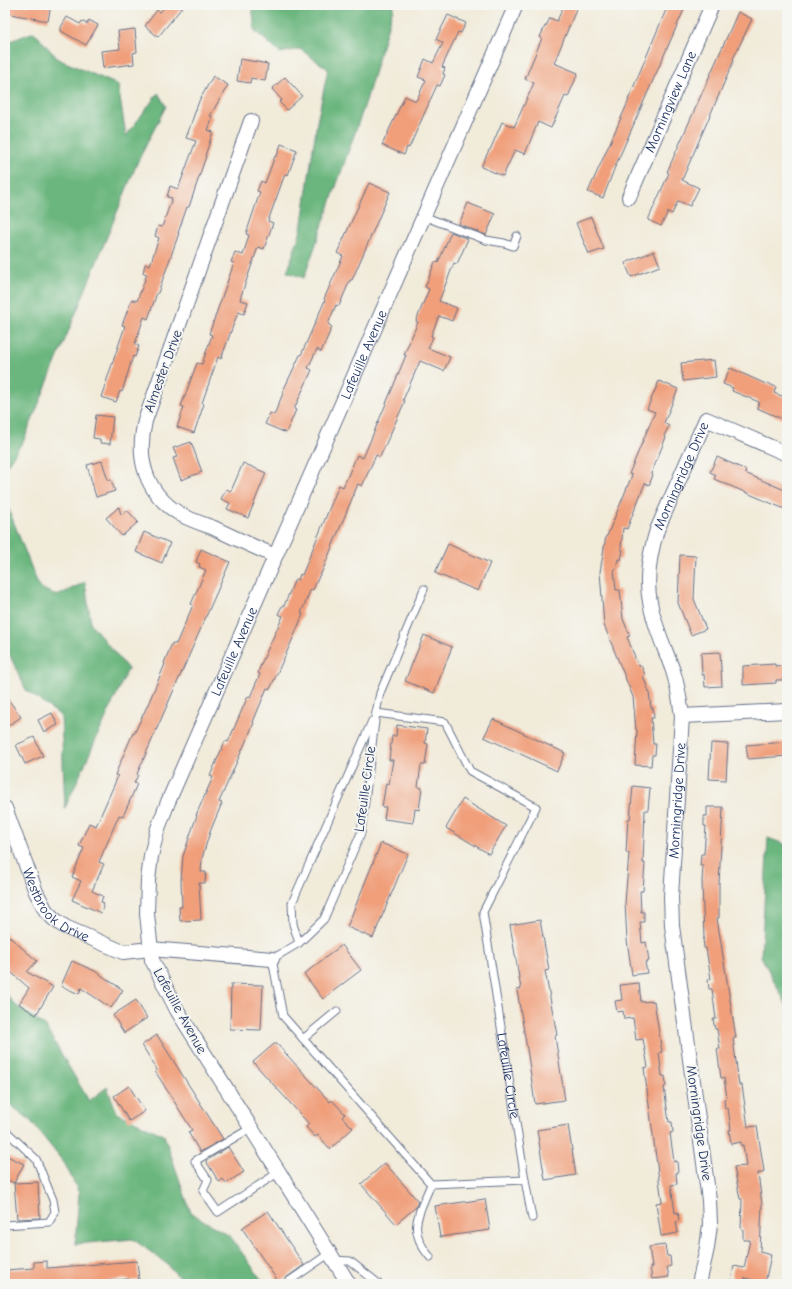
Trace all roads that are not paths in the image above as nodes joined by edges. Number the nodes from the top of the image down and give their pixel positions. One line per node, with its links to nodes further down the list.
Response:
1 (516, 5): 5 (street, Lafeuille Avenue)
2 (712, 5): 4 (street, Morningview Lane)
3 (251, 121): 8 (street, Almester Drive)
4 (630, 198)
5 (424, 216): 6 (lane); 8 (street, Lafeuille Avenue)
6 (517, 236)
7 (787, 454): 12 (street, Morningridge Drive)
8 (275, 556): 15 (street, Lafeuille Avenue)
9 (424, 589): 11 (lane)
10 (787, 711): 12 (street)
11 (376, 713): 14 (lane, Lafeuille Circle); 14 (lane, Lafeuille Circle); 22 (lane, Lafeuille Circle)
12 (682, 716): 31 (street, Morningridge Drive)
13 (5, 808): 15 (street, Westbrook Drive)
14 (299, 943): 16 (lane, Lafeuille Circle)
15 (150, 949): 16 (street); 19 (street, Lafeuille Avenue)
16 (272, 959): 18 (lane)
17 (337, 1011): 18 (lane)
18 (303, 1039): 23 (lane)
19 (251, 1128): 21 (street, Lafeuille Avenue); 21 (lane)
20 (5, 1130): 25 (lane)
21 (279, 1172): 26 (street, Lafeuille Avenue)
22 (525, 1180): 23 (lane); 24 (lane)
23 (431, 1184): 27 (lane)
24 (532, 1218)
25 (5, 1225)
26 (332, 1257): 28 (lane); 29 (street, Lafeuille Avenue); 30 (lane)
27 (430, 1257)
28 (288, 1282)
29 (349, 1284)
30 (379, 1284)
31 (699, 1284)

